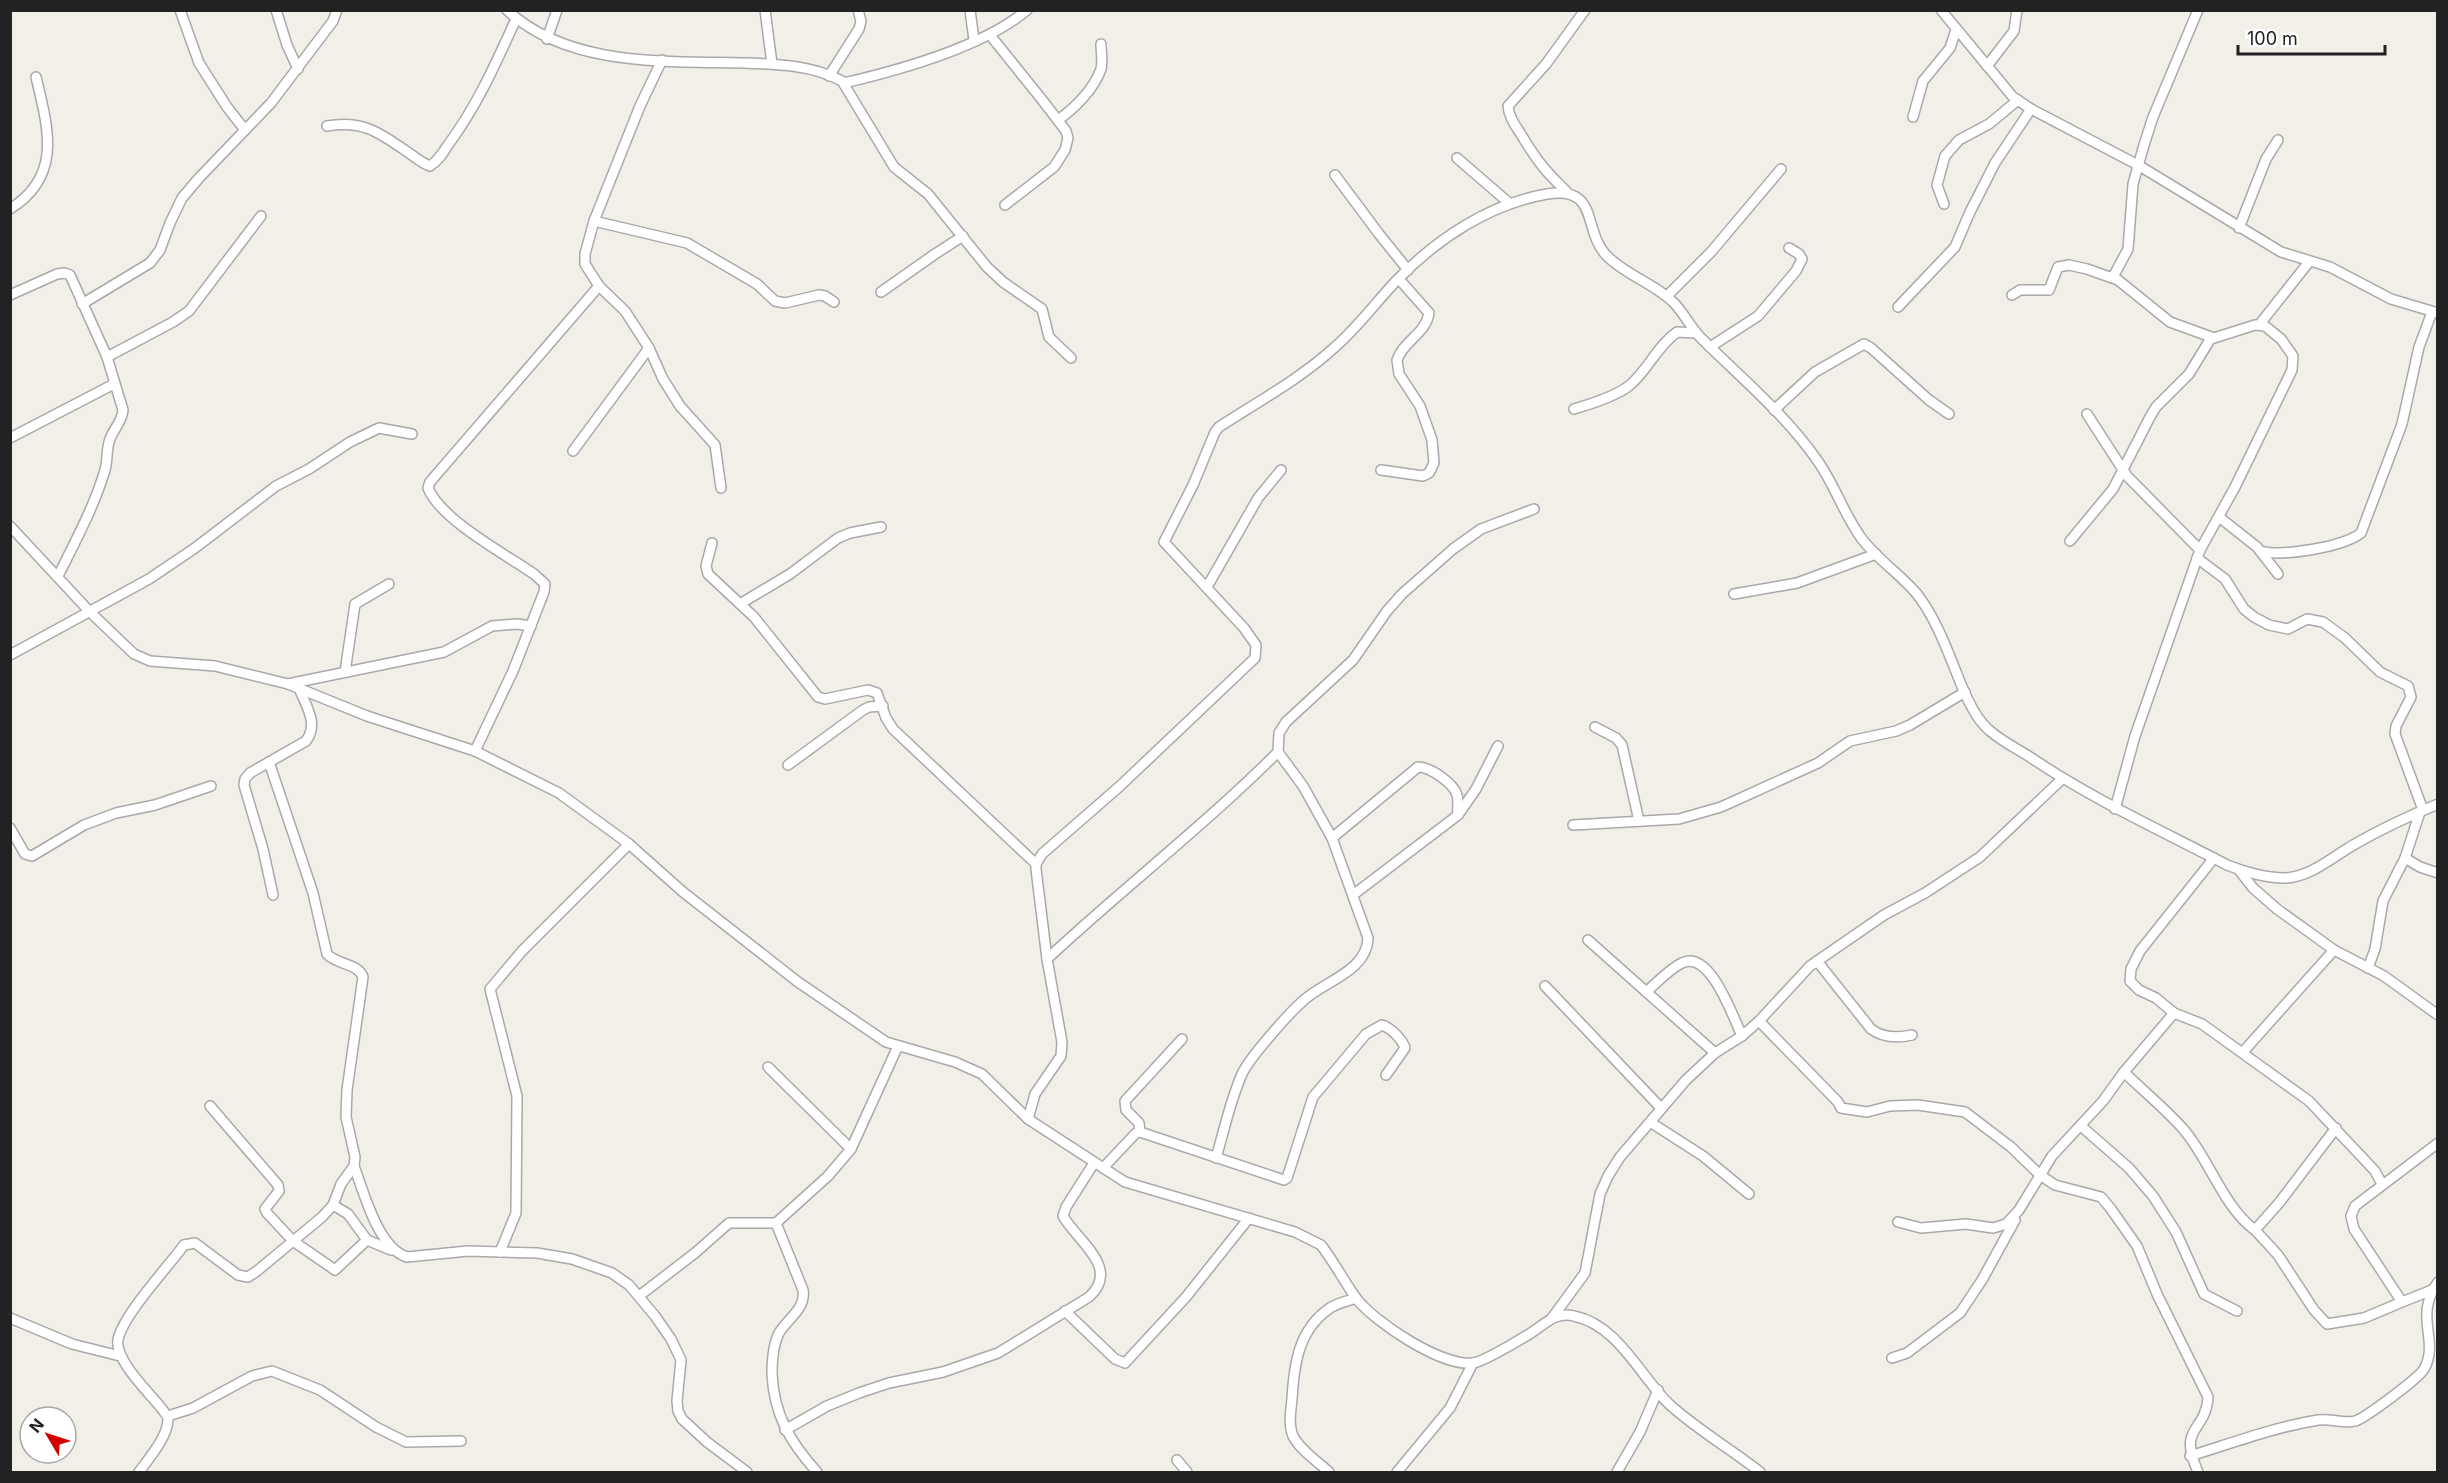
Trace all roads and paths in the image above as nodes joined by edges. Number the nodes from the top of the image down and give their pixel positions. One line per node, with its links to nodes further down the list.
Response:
1 (180, 10): 32 (street)
2 (276, 10): 23 (street)
3 (337, 10): 23 (street)
4 (507, 10): 14 (street)
5 (557, 10): 17 (street)
6 (765, 10): 21 (street)
7 (858, 10): 24 (street)
8 (970, 10): 18 (street)
9 (1027, 10): 16 (street)
10 (1585, 10): 38 (street)
11 (2017, 10): 22 (street)
12 (2198, 10): 35 (street)
13 (1944, 12): 15 (street)
14 (516, 19): 17 (street); 31 (street)
15 (1956, 30): 22 (street); 29 (street)
16 (990, 35): 18 (street); 30 (street)
17 (547, 39): 20 (street)
18 (974, 40): 26 (street)
19 (1101, 45): 30 (street)
20 (662, 60): 21 (street); 44 (street)
21 (772, 64): 24 (street)
22 (1987, 66): 27 (street)
23 (298, 69): 32 (street)
24 (829, 76): 26 (street)
25 (36, 77): 42 (street)
26 (844, 83): 46 (street)
27 (2018, 100): 28 (street); 41 (street)
28 (2031, 109): 35 (street); 59 (street)
29 (1913, 117)
30 (1058, 120): 40 (street)
31 (327, 126)
32 (245, 130): 58 (street)
33 (2278, 140): 45 (street)
34 (1457, 158): 39 (street)
35 (2138, 165): 45 (street); 50 (street)
36 (1781, 169): 56 (street)
37 (1335, 175): 49 (street)
38 (1567, 192): 39 (street); 56 (street)
39 (1509, 203): 49 (street)
40 (1005, 204)
41 (1944, 204)
42 (10, 209)
43 (261, 216): 66 (street)
44 (594, 221): 52 (street); 57 (street)
45 (2239, 228): 48 (street)
46 (963, 236): 53 (street); 67 (street)
47 (1789, 248): 64 (street)
48 (2309, 262): 60 (street); 61 (street)
49 (1408, 270): 51 (street)
50 (2113, 277): 55 (street); 63 (street)
51 (1399, 279): 77 (street); 92 (street)
52 (599, 286): 65 (street); 96 (street)
53 (881, 292)
54 (10, 295): 58 (street)
55 (2012, 295)
56 (1667, 296): 62 (street)
57 (834, 302)
58 (82, 304): 66 (street)
59 (1898, 307)
60 (2435, 312): 86 (street)
61 (2259, 325): 63 (street); 81 (street)
62 (1696, 333): 64 (street); 69 (street)
63 (2211, 338): 78 (street)
64 (1710, 347): 70 (street)
65 (650, 348): 75 (street); 79 (street)
66 (107, 357): 68 (street)
67 (1071, 358)
68 (114, 384): 74 (street); 90 (street)
69 (1574, 409)
70 (1774, 410): 71 (street); 87 (street)
71 (1949, 414)
72 (2087, 414): 78 (street)
73 (412, 435): 95 (street)
74 (10, 438)
75 (573, 451)
76 (1281, 470): 92 (street)
77 (1381, 470)
78 (2122, 471): 84 (street); 88 (street)
79 (721, 488)
80 (1534, 509): 106 (street)
81 (2219, 517): 86 (street); 88 (street)
82 (10, 526): 90 (street)
83 (881, 527): 94 (street)
84 (2070, 541)
85 (712, 543): 94 (street)
86 (2260, 551): 89 (street)
87 (1876, 554): 93 (street); 101 (street)
88 (2198, 554): 112 (street); 113 (street)
89 (2278, 574)
90 (58, 576): 95 (street)
91 (389, 584): 98 (street)
92 (1207, 587): 122 (street)
93 (1734, 594)
94 (740, 604): 102 (street)
95 (90, 612): 97 (street); 99 (street)
96 (531, 626): 98 (street); 105 (street)
97 (10, 655)
98 (345, 672): 99 (street)
99 (288, 684): 100 (street)
100 (299, 688): 105 (street); 107 (street)
101 (1965, 692): 109 (street); 115 (street)
102 (883, 706): 108 (street); 122 (street)
103 (1595, 727): 115 (street)
104 (1498, 746): 114 (street)
105 (475, 751): 119 (street)
106 (1278, 752): 118 (street); 129 (street)
107 (269, 762): 125 (street); 156 (street)
108 (788, 765)
109 (2062, 779): 112 (street); 130 (street)
110 (210, 786): 117 (street)
111 (2438, 804): 113 (street)
112 (2115, 809): 120 (street)
113 (2421, 811): 121 (street); 123 (street)
114 (1458, 815): 118 (street); 126 (street)
115 (1639, 821): 116 (street)
116 (1573, 825)
117 (10, 828)
118 (1332, 838): 126 (street)
119 (629, 844): 140 (street); 170 (street)
120 (2214, 858): 123 (street); 134 (street)
121 (2405, 858): 124 (street); 131 (street)
122 (1036, 864): 129 (street)
123 (2239, 870): 128 (street)
124 (2438, 873)
125 (273, 895)
126 (1353, 895): 155 (street)
127 (1588, 940): 133 (street)
128 (2334, 950): 131 (street); 141 (street)
129 (1047, 959): 148 (street)
130 (1817, 961): 136 (street); 137 (street)
131 (2368, 968): 135 (street)
132 (1545, 986): 147 (street)
133 (1646, 992): 138 (street); 142 (street)
134 (2174, 1013): 141 (street); 144 (street)
135 (2438, 1015)
136 (1759, 1022): 138 (street); 158 (street)
137 (1912, 1035)
138 (1742, 1036): 142 (street)
139 (1182, 1039): 152 (street)
140 (898, 1046): 148 (street); 154 (street)
141 (2243, 1052): 151 (street)
142 (1715, 1053): 147 (street)
143 (768, 1067): 154 (street)
144 (2124, 1072): 150 (street); 166 (street)
145 (1386, 1076): 155 (street)
146 (210, 1106): 168 (street)
147 (1661, 1108): 149 (street)
148 (1028, 1119): 157 (street)
149 (1650, 1122): 160 (street); 178 (street)
150 (2081, 1126): 158 (street); 176 (street)
151 (2336, 1128): 159 (street); 166 (street)
152 (1140, 1132): 155 (street); 157 (street)
153 (2438, 1143): 159 (street)
154 (851, 1149): 165 (street)
155 (1216, 1158)
156 (354, 1166): 161 (street); 169 (street)
157 (1098, 1166): 163 (street); 175 (street)
158 (2040, 1175): 162 (street); 186 (street)
159 (2382, 1184): 174 (street)
160 (1749, 1194)
161 (333, 1205): 167 (street); 168 (street)
162 (2019, 1210): 164 (street); 180 (street)
163 (1249, 1218): 173 (street); 175 (street)
164 (1898, 1222)
165 (776, 1223): 172 (street); 184 (street)
166 (2254, 1230): 174 (street)
167 (367, 1240): 168 (street); 169 (street)
168 (293, 1241): 179 (street)
169 (393, 1251): 170 (street)
170 (500, 1252): 172 (street)
171 (2435, 1286): 174 (street); 186 (street)
172 (639, 1296): 189 (street)
173 (1356, 1298): 181 (street); 192 (street)
174 (2402, 1302)
175 (1065, 1311): 184 (street)
176 (2237, 1311)
177 (10, 1318): 179 (street)
178 (1552, 1318): 181 (street); 182 (street)
179 (120, 1356): 183 (street)
180 (1892, 1358)
181 (1473, 1363): 193 (street)
182 (1658, 1390): 194 (street); 195 (street)
183 (168, 1416): 185 (street); 188 (street)
184 (785, 1430): 190 (street)
185 (461, 1441)
186 (2190, 1456): 196 (street)
187 (1177, 1460): 191 (street)
188 (139, 1473)
189 (747, 1473)
190 (817, 1473)
191 (1187, 1473)
192 (1329, 1473)
193 (1397, 1473)
194 (1617, 1473)
195 (1760, 1473)
196 (2198, 1473)

